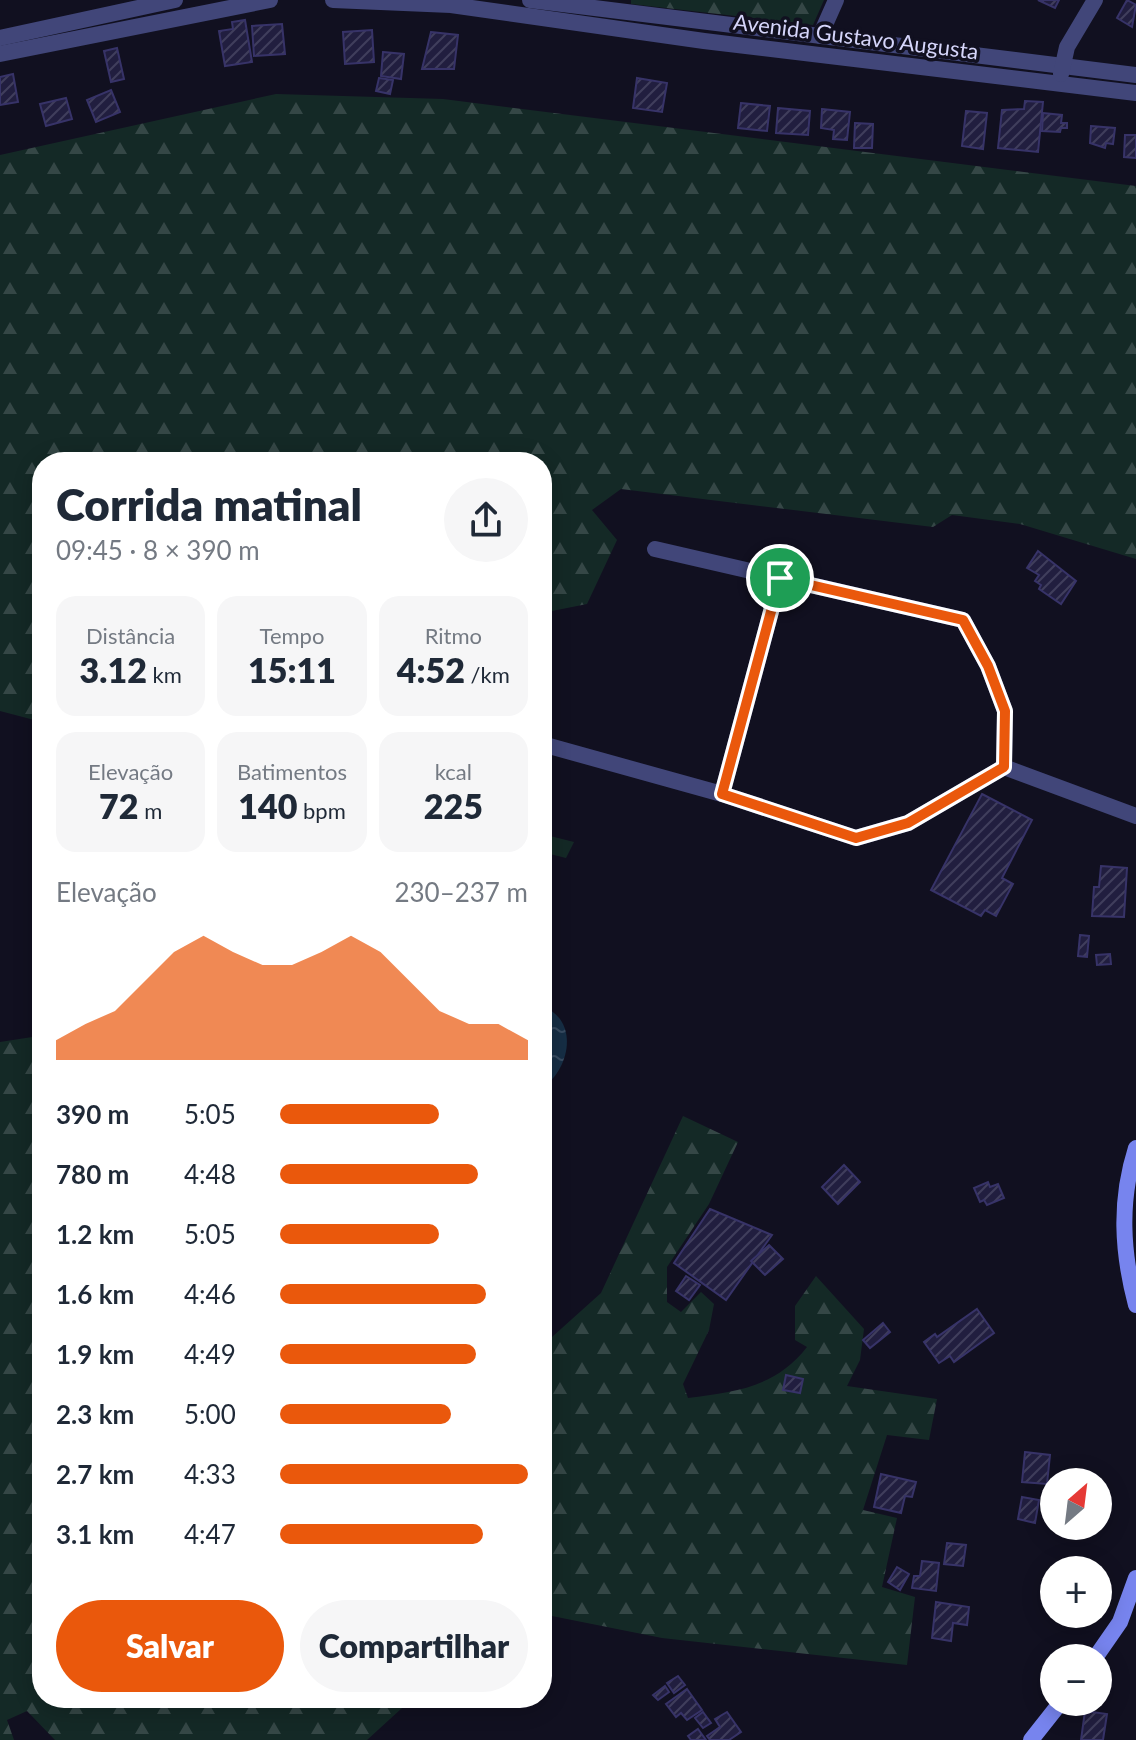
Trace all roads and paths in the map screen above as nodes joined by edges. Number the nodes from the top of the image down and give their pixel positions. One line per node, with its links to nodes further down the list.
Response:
1 (175, 0): 8 (street)
2 (270, 0): 9 (street)
3 (333, 0): 6 (street, Avenida Gustavo Augusta)
4 (836, 0): 7 (street)
5 (1095, 0): 10 (street)
6 (537, 4): 7 (street, Avenida Gustavo Augusta); 12 (street, Avenida Gustavo Augusta)
7 (820, 36): 10 (street, Avenida Gustavo Augusta)
8 (0, 38)
9 (0, 54)
10 (1063, 65): 11 (street, Avenida Gustavo Augusta); 12 (street)
11 (1136, 75)
12 (1060, 84): 13 (street, Avenida Gustavo Augusta)
13 (1136, 93)
14 (655, 549): 15 (street)
15 (780, 578): 17 (street); 18 (street)
16 (552, 747): 18 (street)
17 (1004, 767): 18 (street); 19 (street)
18 (722, 794)
19 (1136, 816)
20 (1136, 1148): 21 (main road)
21 (1136, 1305)
22 (1136, 1578): 24 (main road)
23 (1136, 1606): 24 (street)
24 (1120, 1622): 25 (main road)
25 (1105, 1644)
26 (1050, 1716): 27 (main road)
27 (1031, 1740)

